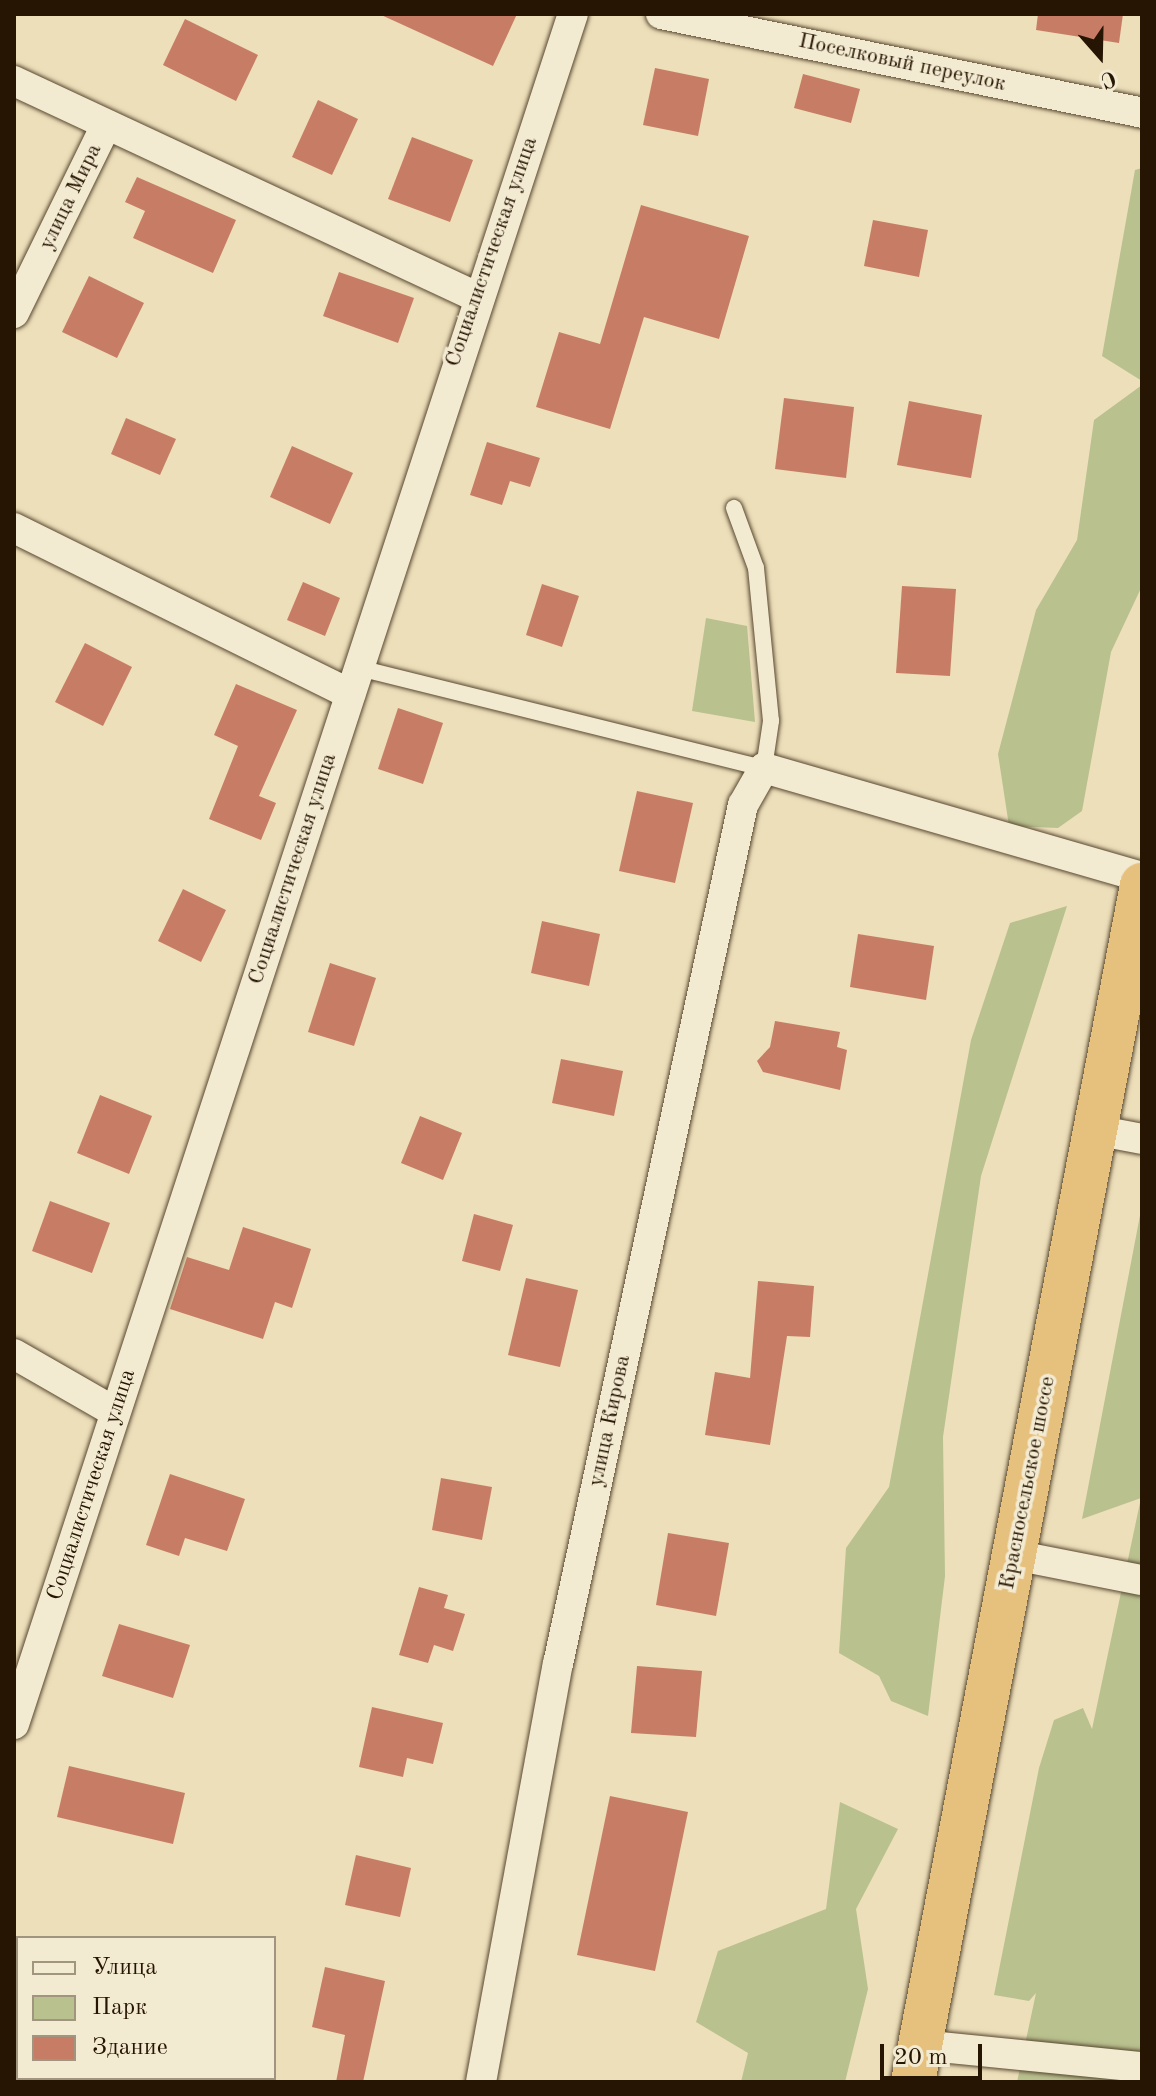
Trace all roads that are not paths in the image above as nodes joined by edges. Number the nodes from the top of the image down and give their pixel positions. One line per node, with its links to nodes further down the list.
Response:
1 (573, 14): 6 (street, Социалистическая улица)
2 (661, 14): 4 (street, Поселковый переулок)
3 (14, 81): 5 (street)
4 (1142, 113)
5 (106, 125): 6 (street); 7 (street, улица Мира)
6 (477, 297): 10 (street, Социалистическая улица)
7 (14, 313)
8 (734, 508): 11 (lane)
9 (14, 528): 10 (street)
10 (355, 681): 11 (lane); 16 (street, Социалистическая улица)
11 (764, 768): 12 (street); 22 (street, улица Кирова)
12 (1141, 898): 13 (highway, Красносельское шоссе)
13 (1095, 1130): 14 (street); 17 (highway, Красносельское шоссе)
14 (1142, 1139)
15 (14, 1354): 16 (street)
16 (115, 1412): 19 (street, Социалистическая улица)
17 (1014, 1555): 18 (street); 20 (highway, Красносельское шоссе)
18 (1142, 1580)
19 (14, 1724)
20 (917, 2064): 21 (street)
21 (1142, 2067)
22 (481, 2082)

